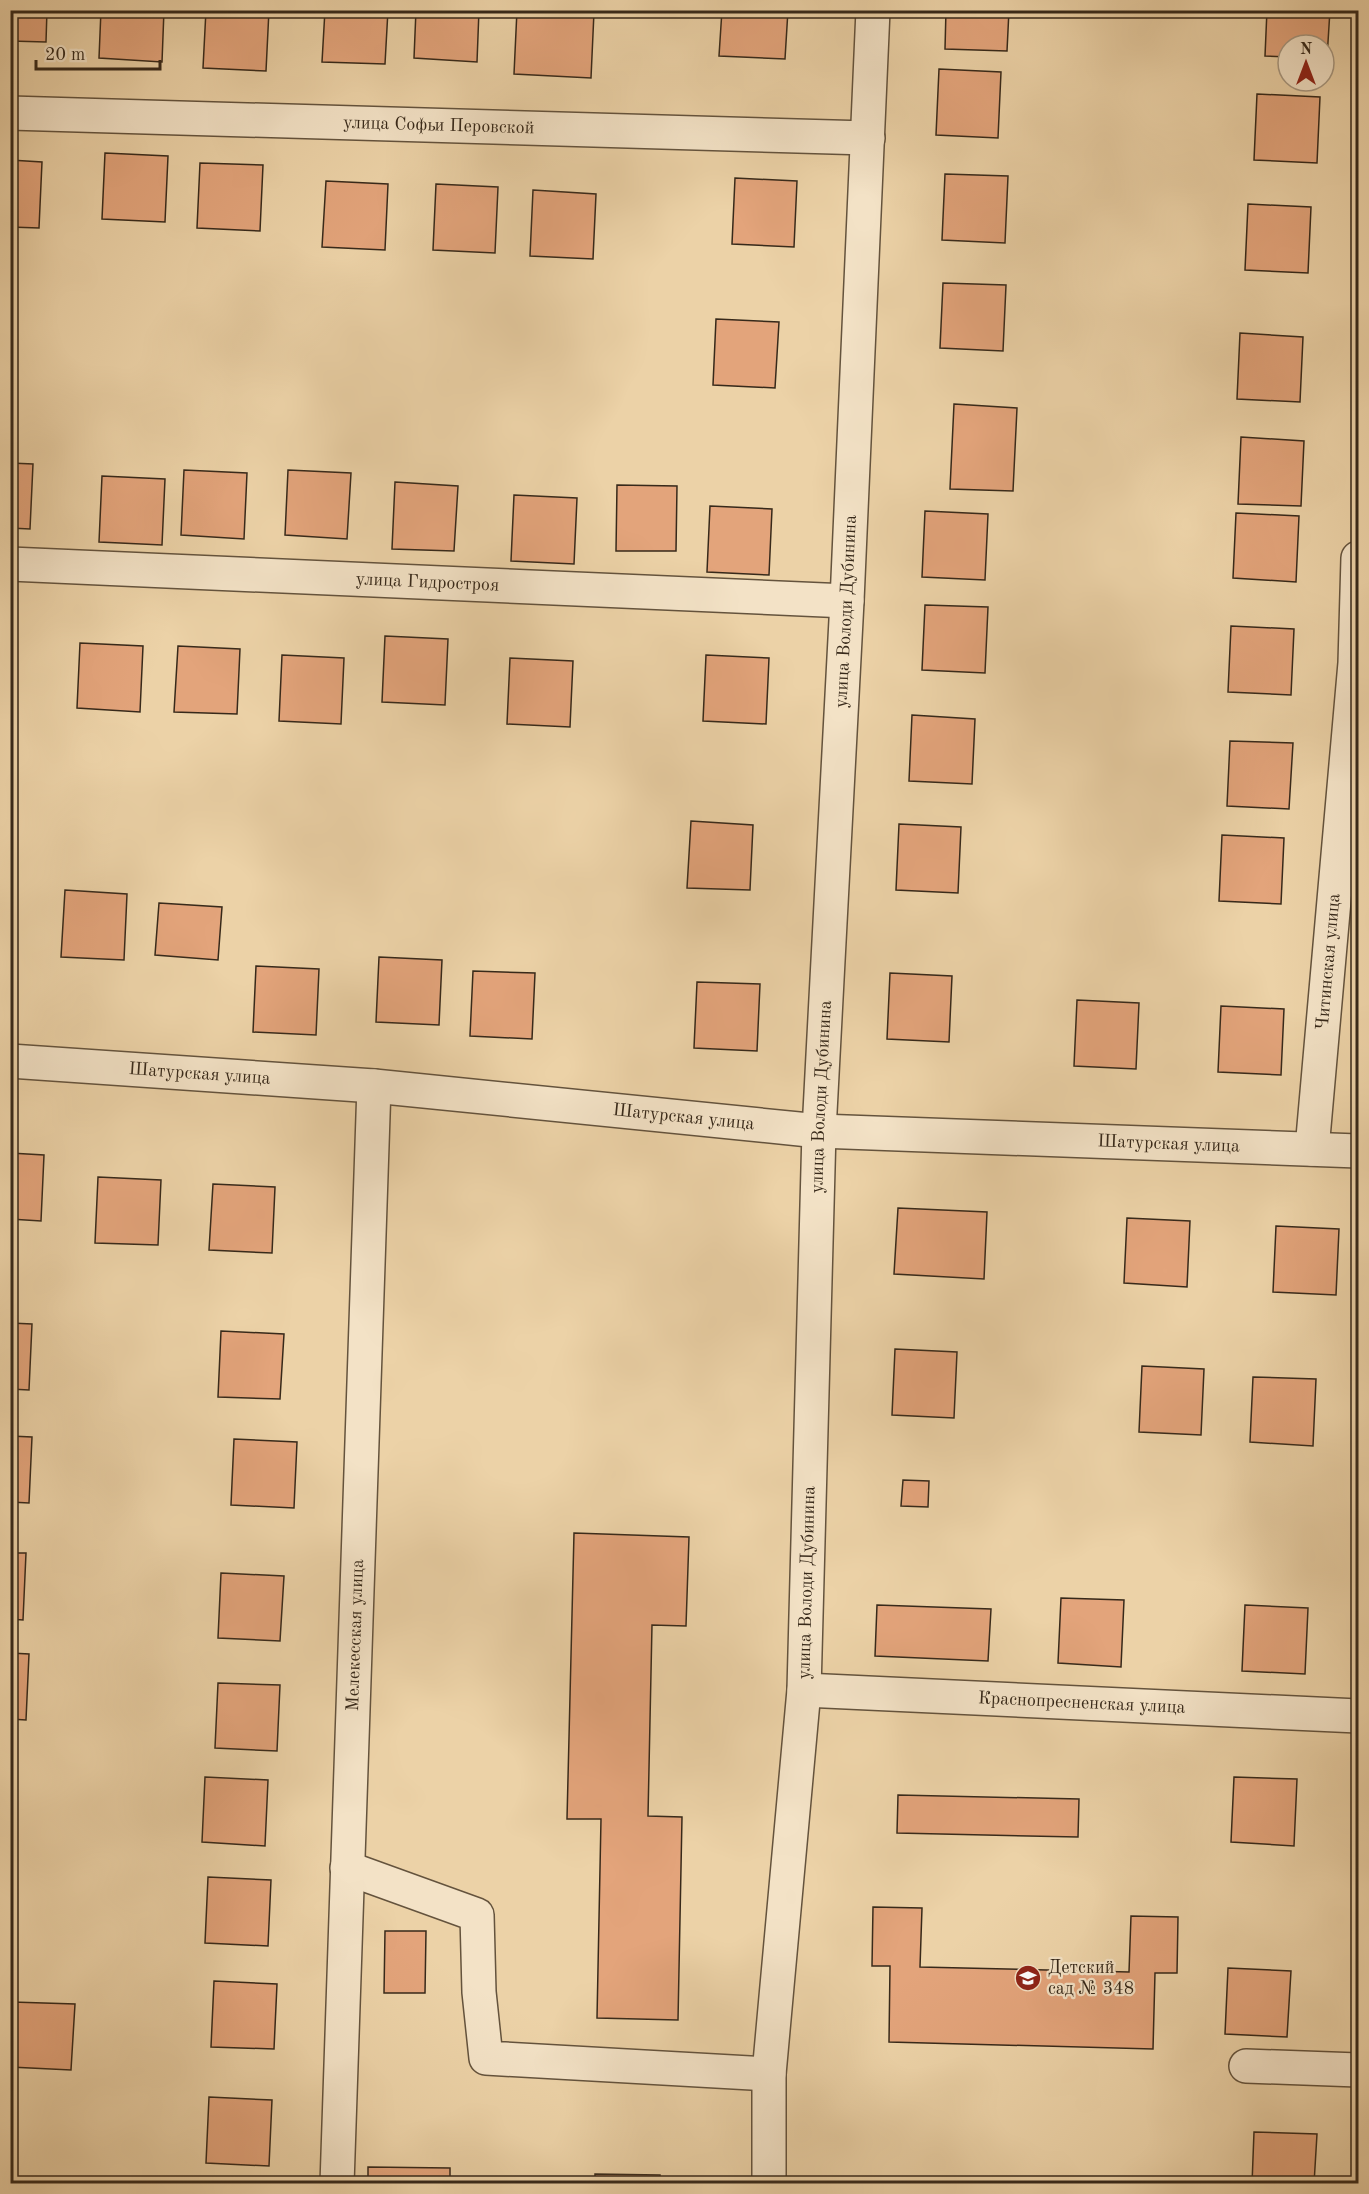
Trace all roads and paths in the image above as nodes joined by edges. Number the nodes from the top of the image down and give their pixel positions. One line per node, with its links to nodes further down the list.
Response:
1 (873, 10): 3 (street, улица Володи Дубинина)
2 (10, 113): 3 (street, улица Софьи Перовской)
3 (868, 138): 6 (street, улица Володи Дубинина)
4 (1359, 558): 7 (street, Читинская улица)
5 (10, 564): 6 (street, улица Гидростроя)
6 (847, 601): 10 (street, улица Володи Дубинина)
7 (1357, 663): 11 (street, Читинская улица)
8 (10, 1061): 9 (street, Шатурская улица)
9 (374, 1086): 10 (street, Шатурская улица); 15 (street, Мелекесская улица)
10 (819, 1131): 11 (street, Шатурская улица); 13 (street, улица Володи Дубинина)
11 (1312, 1149): 12 (street, Шатурская улица)
12 (1359, 1151)
13 (804, 1690): 14 (street, Краснопресненская улица); 18 (street, улица Володи Дубинина)
14 (1359, 1716)
15 (347, 1868): 18 (street); 19 (street, Мелекесская улица)
16 (1246, 2066): 17 (street)
17 (1359, 2070)
18 (769, 2074): 20 (street, улица Володи Дубинина)
19 (336, 2184)
20 (770, 2184)

